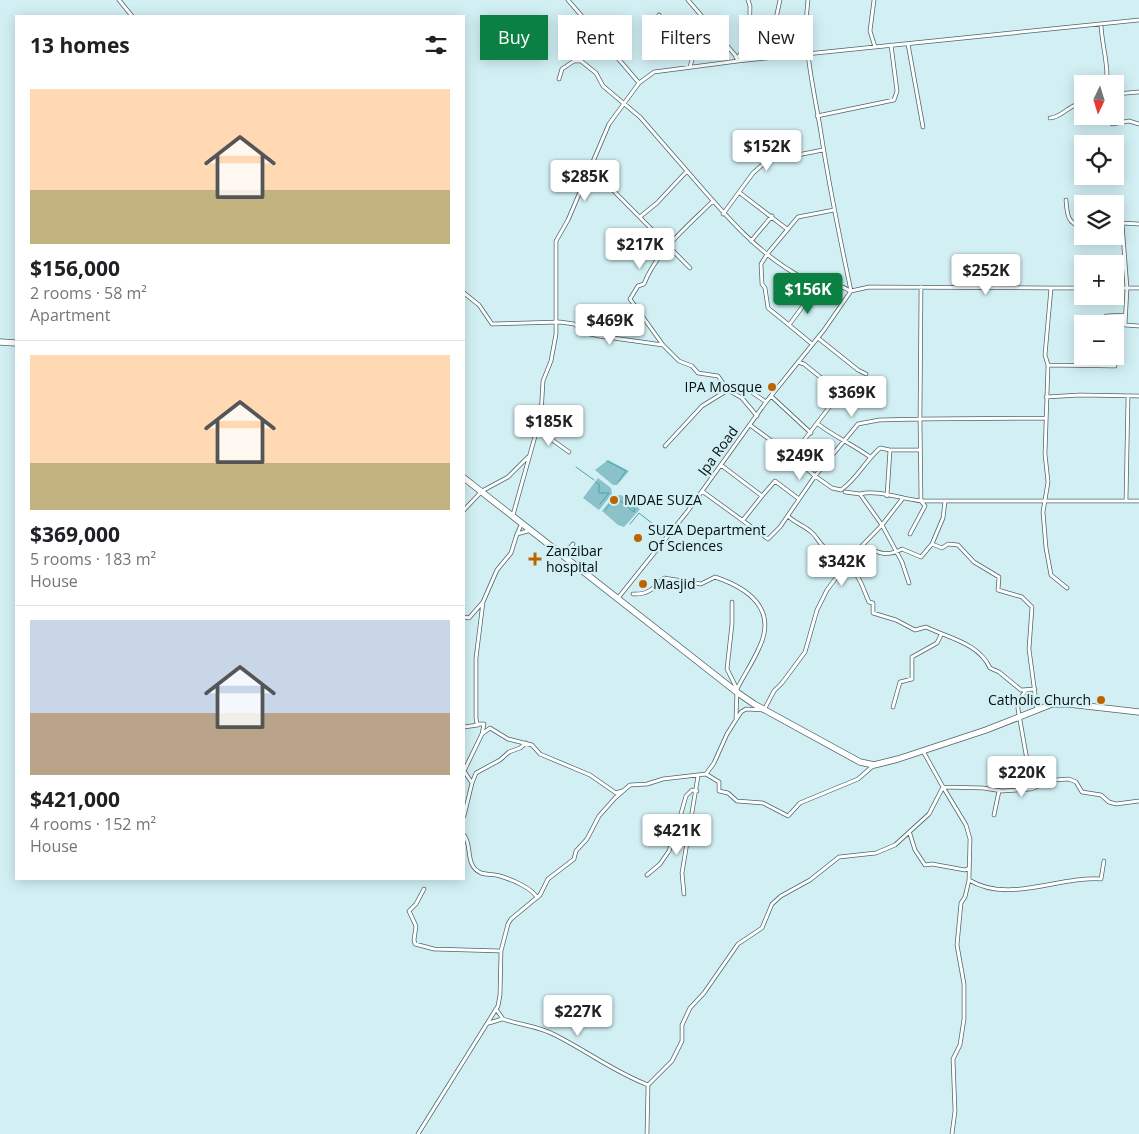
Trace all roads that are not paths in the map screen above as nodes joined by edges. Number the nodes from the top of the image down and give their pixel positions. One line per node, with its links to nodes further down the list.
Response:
1 (119, 0): 8 (street)
2 (568, 0): 24 (street)
3 (688, 0): 19 (street)
4 (748, 0): 9 (street)
5 (780, 0): 10 (street)
6 (808, 0): 11 (street)
7 (874, 0): 16 (street)
8 (131, 15)
9 (748, 15)
10 (777, 15)
11 (807, 15)
12 (1139, 20): 13 (street)
13 (1101, 24): 14 (street); 22 (street)
14 (908, 44): 15 (street); 33 (street)
15 (891, 45): 16 (street); 29 (street)
16 (875, 47): 17 (street)
17 (813, 53)
18 (692, 60): 21 (street)
19 (738, 60): 21 (street)
20 (809, 60): 29 (street)
21 (690, 68): 24 (street)
22 (1108, 75)
23 (559, 79): 27 (street)
24 (639, 83): 27 (street)
25 (1139, 92): 26 (street)
26 (1124, 93)
27 (623, 103): 35 (street); 36 (street)
28 (1074, 105): 30 (street)
29 (817, 116): 34 (street)
30 (1050, 118)
31 (1124, 122): 32 (street)
32 (1139, 124)
33 (923, 127)
34 (823, 150): 37 (street); 40 (street)
35 (590, 167): 42 (street); 62 (street)
36 (687, 171): 39 (street); 42 (street)
37 (740, 193): 41 (street); 43 (street)
38 (1066, 200): 45 (street)
39 (713, 201): 41 (street); 50 (street)
40 (834, 210): 47 (street); 59 (street)
41 (724, 214): 48 (street)
42 (641, 216): 50 (street)
43 (772, 216): 47 (street); 48 (street)
44 (1124, 223): 46 (street)
45 (1074, 224)
46 (1139, 224)
47 (787, 229): 51 (street)
48 (751, 241): 51 (street)
49 (1123, 245): 57 (street)
50 (669, 246): 52 (street); 69 (street)
51 (768, 253): 53 (street); 63 (street)
52 (690, 268)
53 (819, 284): 59 (street); 63 (street)
54 (921, 287): 55 (street); 59 (street); 84 (street)
55 (1051, 288): 56 (street); 71 (street)
56 (1074, 288)
57 (1126, 288): 58 (street); 61 (street)
58 (1139, 288)
59 (851, 291): 65 (street, Ipa Road)
60 (465, 295): 62 (street)
61 (1125, 315): 64 (street)
62 (557, 322): 69 (street); 87 (street)
63 (790, 325): 68 (street)
64 (1139, 326)
65 (818, 338): 68 (street, Ipa Road); 74 (street)
66 (0, 342): 67 (main road)
67 (15, 343)
68 (812, 344): 70 (street, Ipa Road)
69 (663, 345): 76 (street)
70 (798, 362): 77 (street, Ipa Road); 86 (street)
71 (1048, 365): 72 (street); 80 (street)
72 (1096, 366): 73 (street)
73 (1115, 366)
74 (866, 374)
75 (744, 387): 81 (street)
76 (728, 390): 82 (street); 90 (street)
77 (771, 396): 81 (street, Ipa Road); 88 (street)
78 (1128, 396): 79 (street); 80 (street); 111 (street)
79 (1139, 396)
80 (1046, 397): 83 (street)
81 (766, 402): 82 (street, Ipa Road)
82 (757, 416): 85 (street, Ipa Road)
83 (1046, 418): 84 (street); 110 (street)
84 (920, 419): 89 (street); 92 (street)
85 (750, 424): 94 (street); 97 (street, Ipa Road)
86 (818, 424): 88 (street); 89 (street)
87 (537, 429): 93 (street); 95 (street)
88 (811, 433): 94 (street)
89 (844, 443): 96 (street); 98 (street)
90 (665, 446)
91 (890, 450): 92 (street); 96 (street); 105 (street)
92 (920, 450): 108 (street)
93 (570, 452)
94 (792, 456): 98 (street)
95 (528, 457): 100 (street); 114 (street)
96 (870, 457): 98 (street)
97 (722, 465): 101 (street, Ipa Road); 104 (street)
98 (815, 476): 107 (street)
99 (465, 479): 100 (main road)
100 (482, 491): 113 (street); 114 (main road)
101 (702, 491): 116 (street); 132 (street, Ipa Road)
102 (845, 492): 103 (street)
103 (860, 494): 105 (street); 118 (street)
104 (762, 496): 107 (street); 116 (street)
105 (887, 496): 106 (street)
106 (903, 498): 108 (street); 118 (street)
107 (799, 499): 115 (street)
108 (920, 501): 109 (street); 121 (street)
109 (945, 501): 110 (street); 123 (street)
110 (1044, 501): 111 (street); 130 (street)
111 (1126, 501): 112 (street)
112 (1139, 501)
113 (465, 509)
114 (513, 515): 117 (main road)
115 (788, 516): 116 (street); 125 (street)
116 (743, 520)
117 (522, 522): 119 (main road); 120 (street)
118 (882, 525): 124 (street); 126 (street)
119 (532, 530): 120 (street); 127 (main road)
120 (517, 534): 133 (street)
121 (910, 534)
122 (573, 544): 127 (street)
123 (932, 544): 126 (street); 137 (street)
124 (862, 546): 126 (street); 128 (street)
125 (824, 547)
126 (897, 552): 129 (street)
127 (564, 556): 132 (main road)
128 (847, 566): 136 (street); 142 (street)
129 (909, 583)
130 (1067, 588)
131 (634, 594): 139 (street)
132 (618, 599): 139 (main road)
133 (483, 602): 135 (street); 146 (street)
134 (732, 602): 139 (street)
135 (465, 617)
136 (941, 635): 138 (street); 140 (street)
137 (1035, 689): 138 (street); 141 (street)
138 (1026, 690): 144 (street)
139 (737, 691): 142 (main road); 145 (street)
140 (893, 707)
141 (1037, 709): 143 (main road); 144 (main road)
142 (764, 710): 145 (street); 151 (main road)
143 (1139, 712)
144 (1019, 718): 150 (main road); 158 (street)
145 (735, 723): 154 (street)
146 (484, 724): 147 (street); 148 (street)
147 (465, 727)
148 (482, 734): 149 (street); 152 (street)
149 (527, 742): 156 (street); 159 (street)
150 (923, 751): 151 (main road); 157 (street)
151 (874, 765): 154 (street)
152 (465, 769)
153 (465, 772): 156 (street)
154 (706, 774): 155 (street)
155 (698, 776): 159 (street); 160 (street)
156 (472, 783): 163 (street)
157 (943, 786): 161 (street); 167 (street); 170 (street)
158 (1024, 789): 161 (street); 162 (street)
159 (625, 790): 175 (street)
160 (697, 791): 165 (street); 166 (street)
161 (999, 791): 164 (street)
162 (1139, 801)
163 (465, 812)
164 (994, 815)
165 (680, 817): 166 (street); 171 (street)
166 (692, 821): 174 (street)
167 (910, 834): 170 (street); 180 (street)
168 (465, 836): 175 (street)
169 (1104, 861): 172 (street)
170 (970, 868): 172 (street)
171 (646, 875)
172 (970, 880): 183 (street)
173 (424, 889): 176 (street)
174 (684, 894)
175 (537, 898): 176 (street)
176 (501, 951): 177 (street)
177 (496, 1009): 178 (street); 179 (street)
178 (503, 1019): 179 (street); 180 (street)
179 (489, 1023): 181 (street)
180 (648, 1085): 182 (street)
181 (418, 1134)
182 (647, 1134)
183 (952, 1134)

